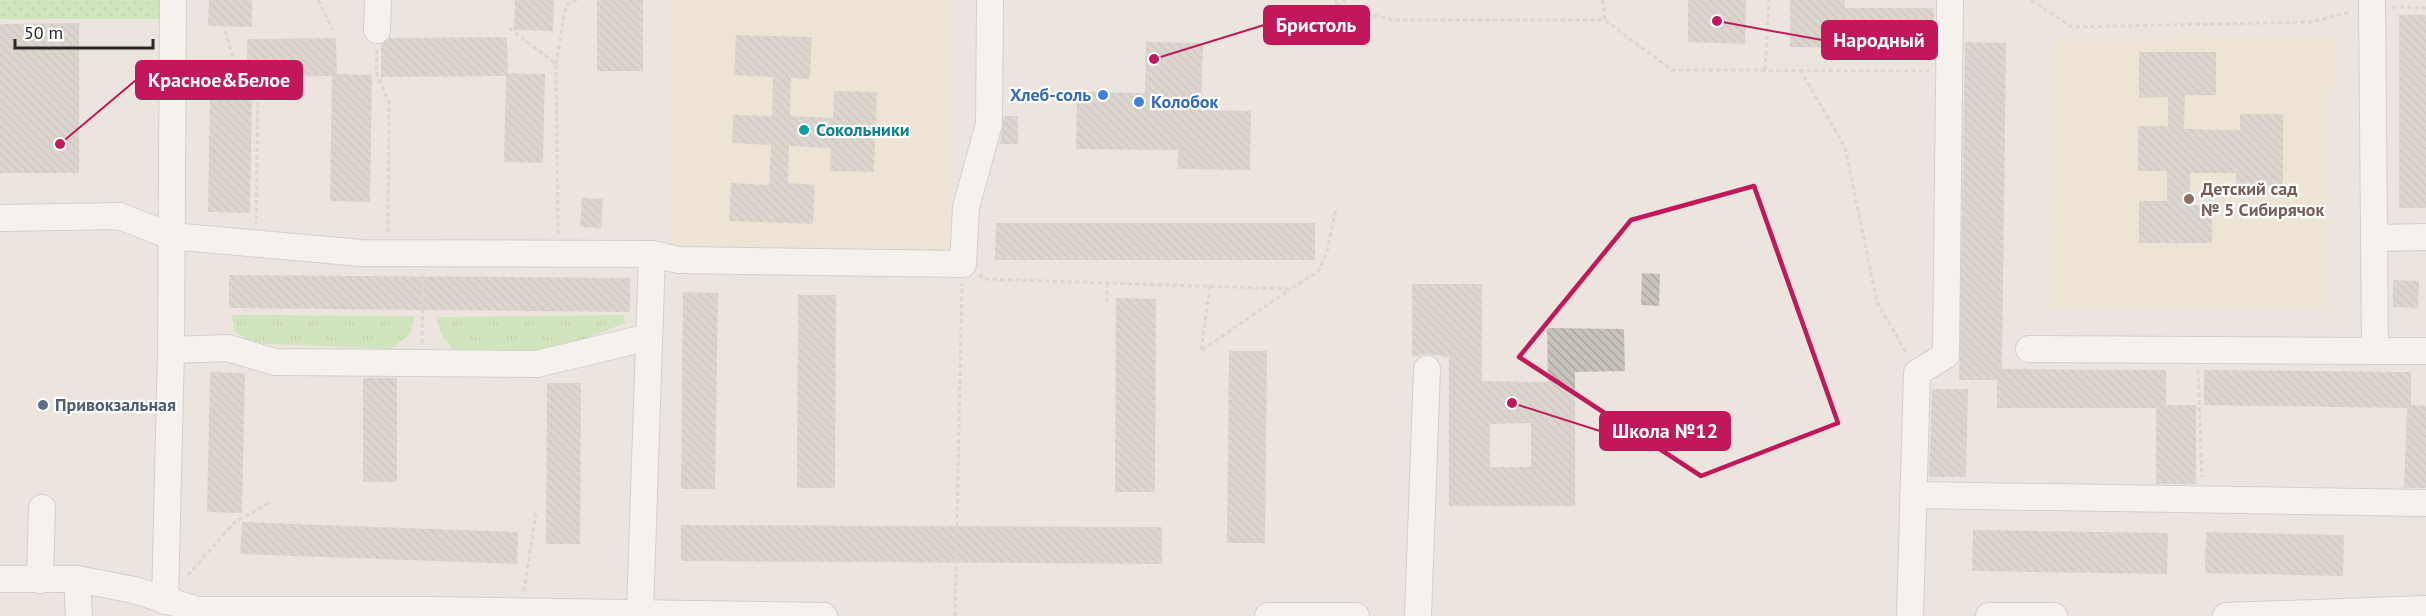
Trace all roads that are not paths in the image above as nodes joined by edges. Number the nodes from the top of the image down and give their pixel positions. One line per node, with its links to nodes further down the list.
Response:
1 (173, 0): 8 (street)
2 (378, 0): 6 (street)
3 (990, 0): 11 (street)
4 (1950, 0): 18 (street)
5 (2372, 4): 10 (street)
6 (377, 30)
7 (0, 218): 8 (street)
8 (171, 236): 11 (street); 14 (street)
9 (2426, 237): 10 (street)
10 (2374, 238): 15 (street)
11 (652, 254): 12 (street)
12 (649, 337): 14 (street); 26 (street)
13 (2029, 349): 15 (street)
14 (171, 350): 24 (street)
15 (2375, 351): 16 (street)
16 (2426, 351)
17 (1427, 369): 32 (street)
18 (1913, 495): 19 (street); 33 (street)
19 (2426, 503)
20 (42, 508): 23 (street)
21 (0, 579): 23 (street)
22 (77, 579): 23 (street); 24 (street); 28 (street)
23 (40, 580)
24 (176, 608): 27 (street)
25 (2426, 609): 36 (street)
26 (640, 612): 27 (street); 29 (street)
27 (524, 613)
28 (79, 616)
29 (824, 616)
30 (1268, 616): 31 (street)
31 (1356, 616)
32 (1418, 616)
33 (1910, 616)
34 (1989, 616): 35 (street)
35 (2054, 616)
36 (2226, 616)

